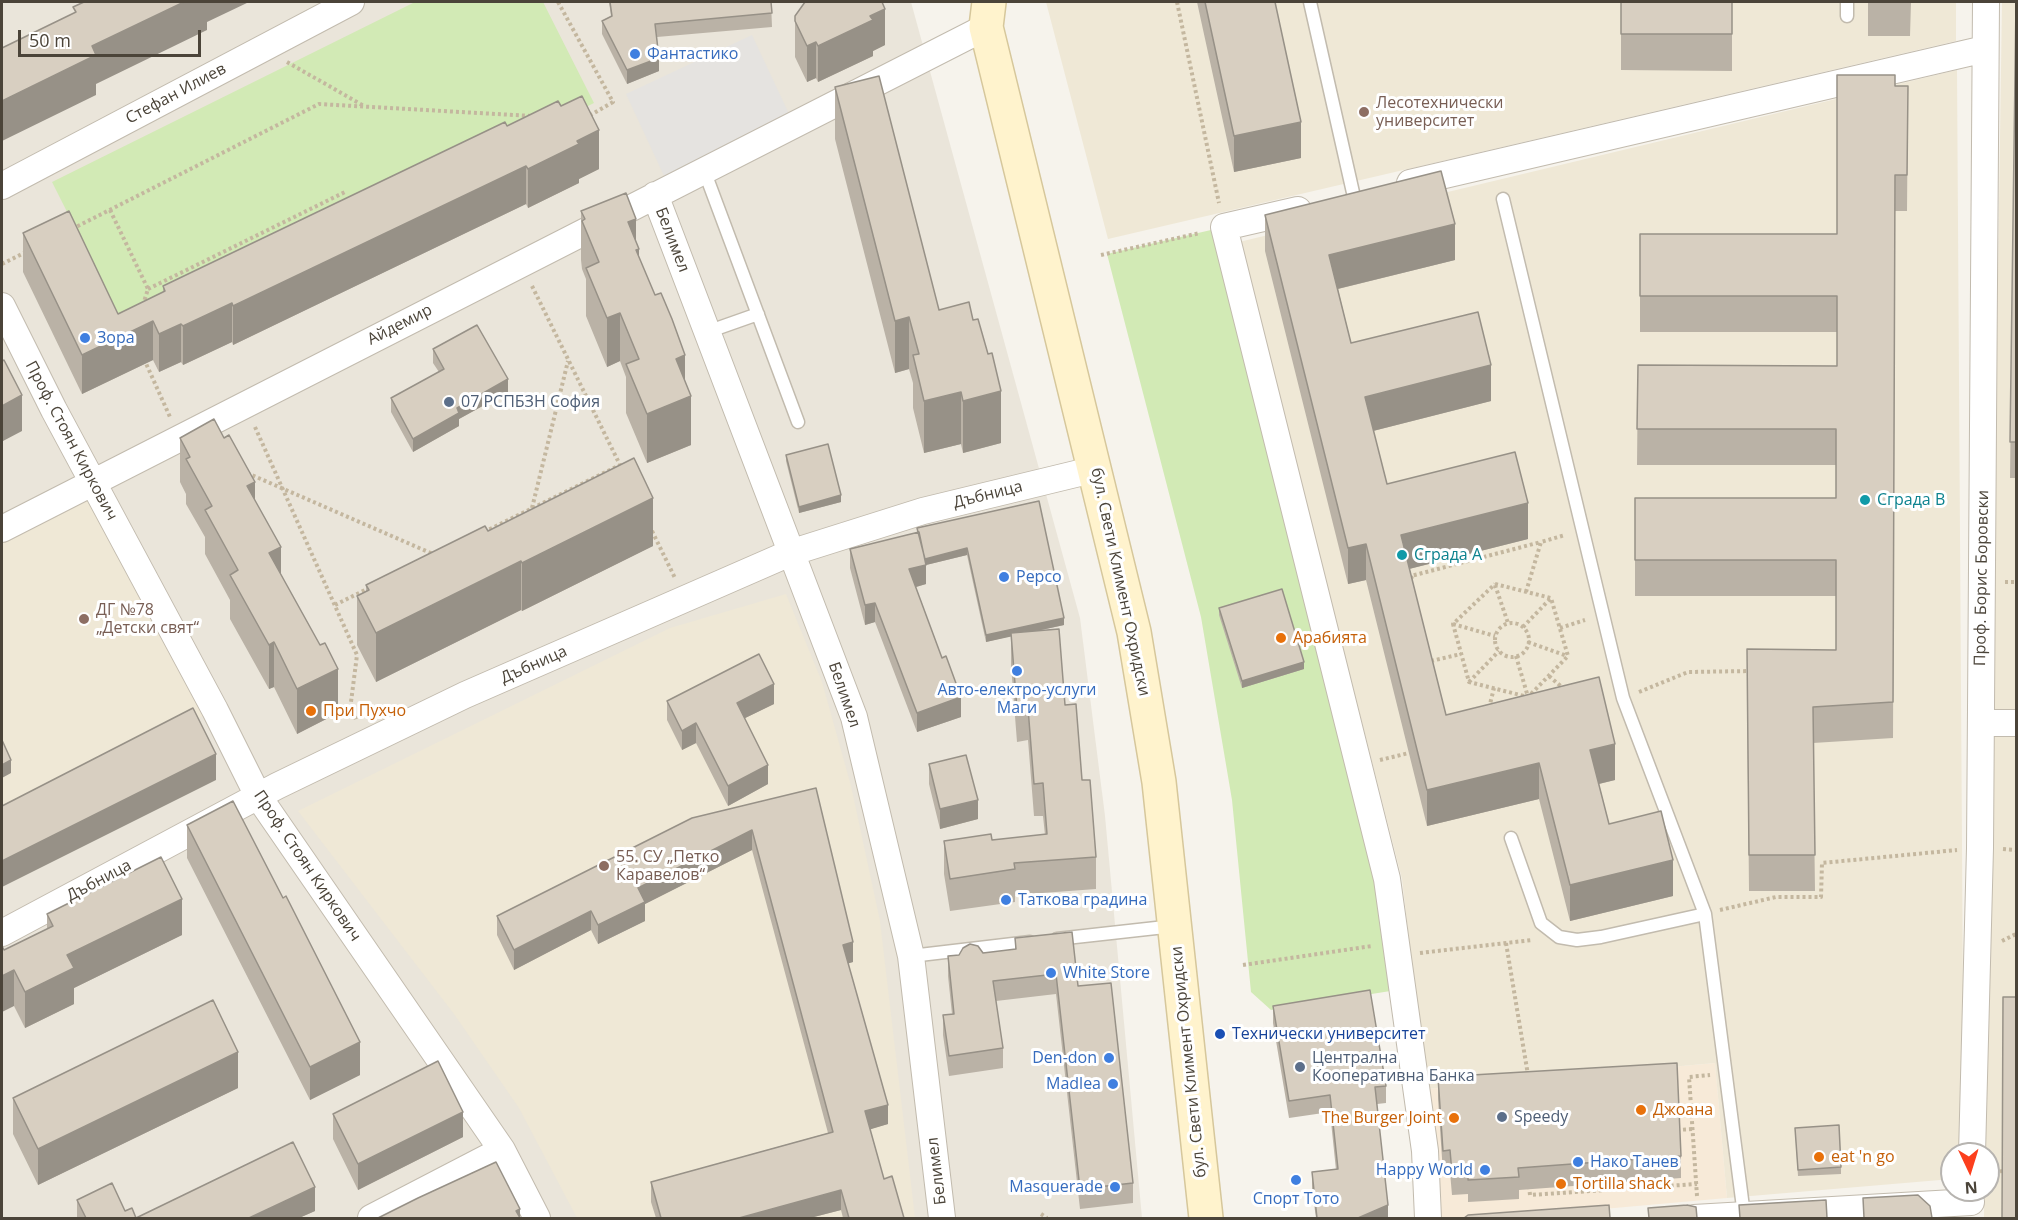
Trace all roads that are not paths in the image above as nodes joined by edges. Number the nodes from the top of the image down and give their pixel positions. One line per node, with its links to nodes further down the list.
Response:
1 (351, 2): 10 (street, Стефан Илиев)
2 (966, 2): 6 (main road, бул. Свети Климент Охридски)
3 (1310, 2): 12 (lane)
4 (1847, 2): 7 (lane)
5 (1986, 2): 8 (street, Проф. Борис Боровски)
6 (987, 14): 9 (street, Айдемир); 18 (main road, бул. Свети Климент Охридски)
7 (1847, 16)
8 (1985, 49): 12 (street); 22 (street, Проф. Борис Боровски)
9 (704, 170): 11 (street, Айдемир); 15 (lane)
10 (2, 186)
11 (655, 195): 16 (street, Белимел); 19 (street, Айдемир)
12 (1355, 196): 38 (street)
13 (1503, 199): 26 (lane)
14 (2, 306): 19 (street, Проф. Стоян Киркович)
15 (758, 314): 16 (lane); 17 (lane)
16 (708, 332): 21 (street, Белимел)
17 (798, 422)
18 (1096, 469): 21 (street, Дъбница); 27 (main road, бул. Свети Климент Охридски)
19 (93, 482): 20 (street, Айдемир); 24 (street, Проф. Стоян Киркович)
20 (2, 529)
21 (790, 553): 24 (street, Дъбница); 29 (street, Белимел)
22 (1981, 723): 23 (street); 30 (street, Проф. Борис Боровски)
23 (2016, 723)
24 (258, 796): 28 (street, Дъбница); 31 (street, Проф. Стоян Киркович)
25 (1511, 838): 26 (lane)
26 (1705, 914): 33 (lane)
27 (1175, 926): 29 (lane); 37 (main road, бул. Свети Климент Охридски)
28 (2, 933)
29 (911, 956): 36 (street, Белимел)
30 (1972, 1142)
31 (502, 1150): 34 (street); 35 (street, Проф. Стоян Киркович)
32 (1971, 1203): 33 (street)
33 (1732, 1217): 39 (street)
34 (371, 1218)
35 (537, 1218)
36 (942, 1218)
37 (1206, 1218)
38 (1428, 1218)
39 (1696, 1218)

